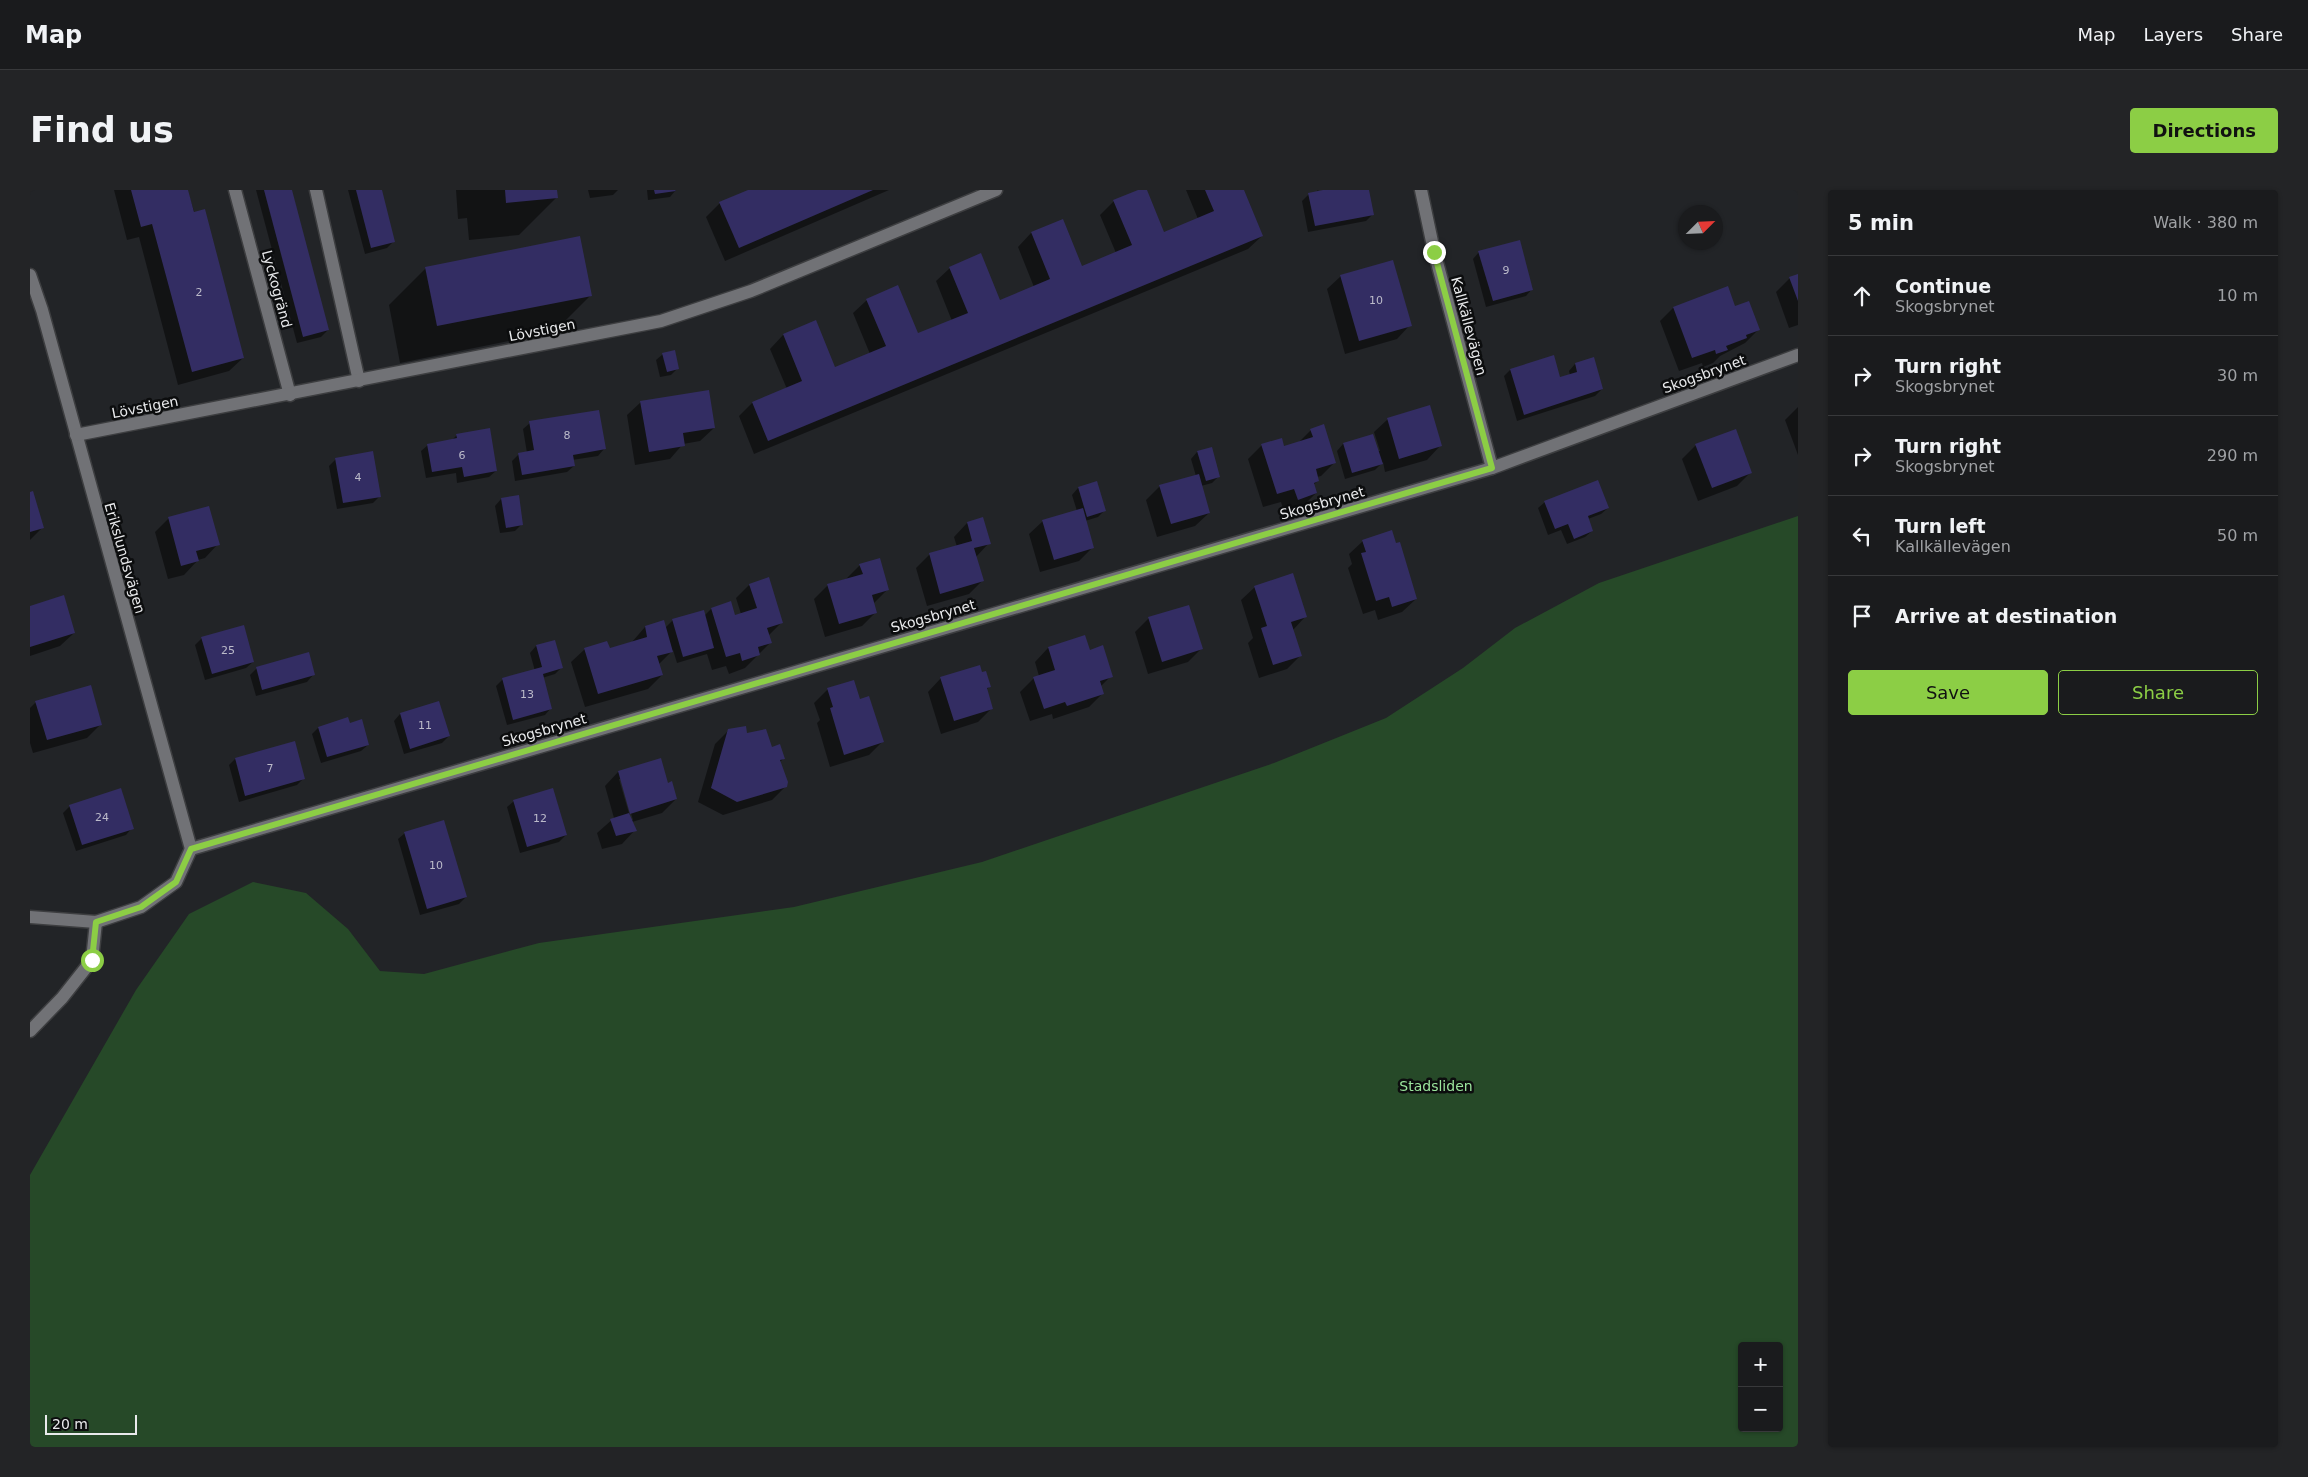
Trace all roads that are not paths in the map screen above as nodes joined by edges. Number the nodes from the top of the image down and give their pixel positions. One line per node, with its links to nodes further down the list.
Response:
1 (236, 190): 8 (street, Lyckogränd)
2 (316, 190): 7 (street)
3 (996, 190): 7 (street, Lövstigen)
4 (1421, 190): 10 (street, Kallkällevägen)
5 (30, 275): 9 (street, Erikslundsvägen)
6 (1798, 355): 10 (street, Skogsbrynet)
7 (359, 381): 8 (street, Lövstigen)
8 (290, 395): 9 (street, Lövstigen)
9 (76, 435): 11 (street, Erikslundsvägen)
10 (1492, 468): 11 (street, Skogsbrynet)
11 (191, 849): 13 (street)
12 (30, 917): 13 (street)
13 (96, 922): 14 (street)
14 (30, 1031)

